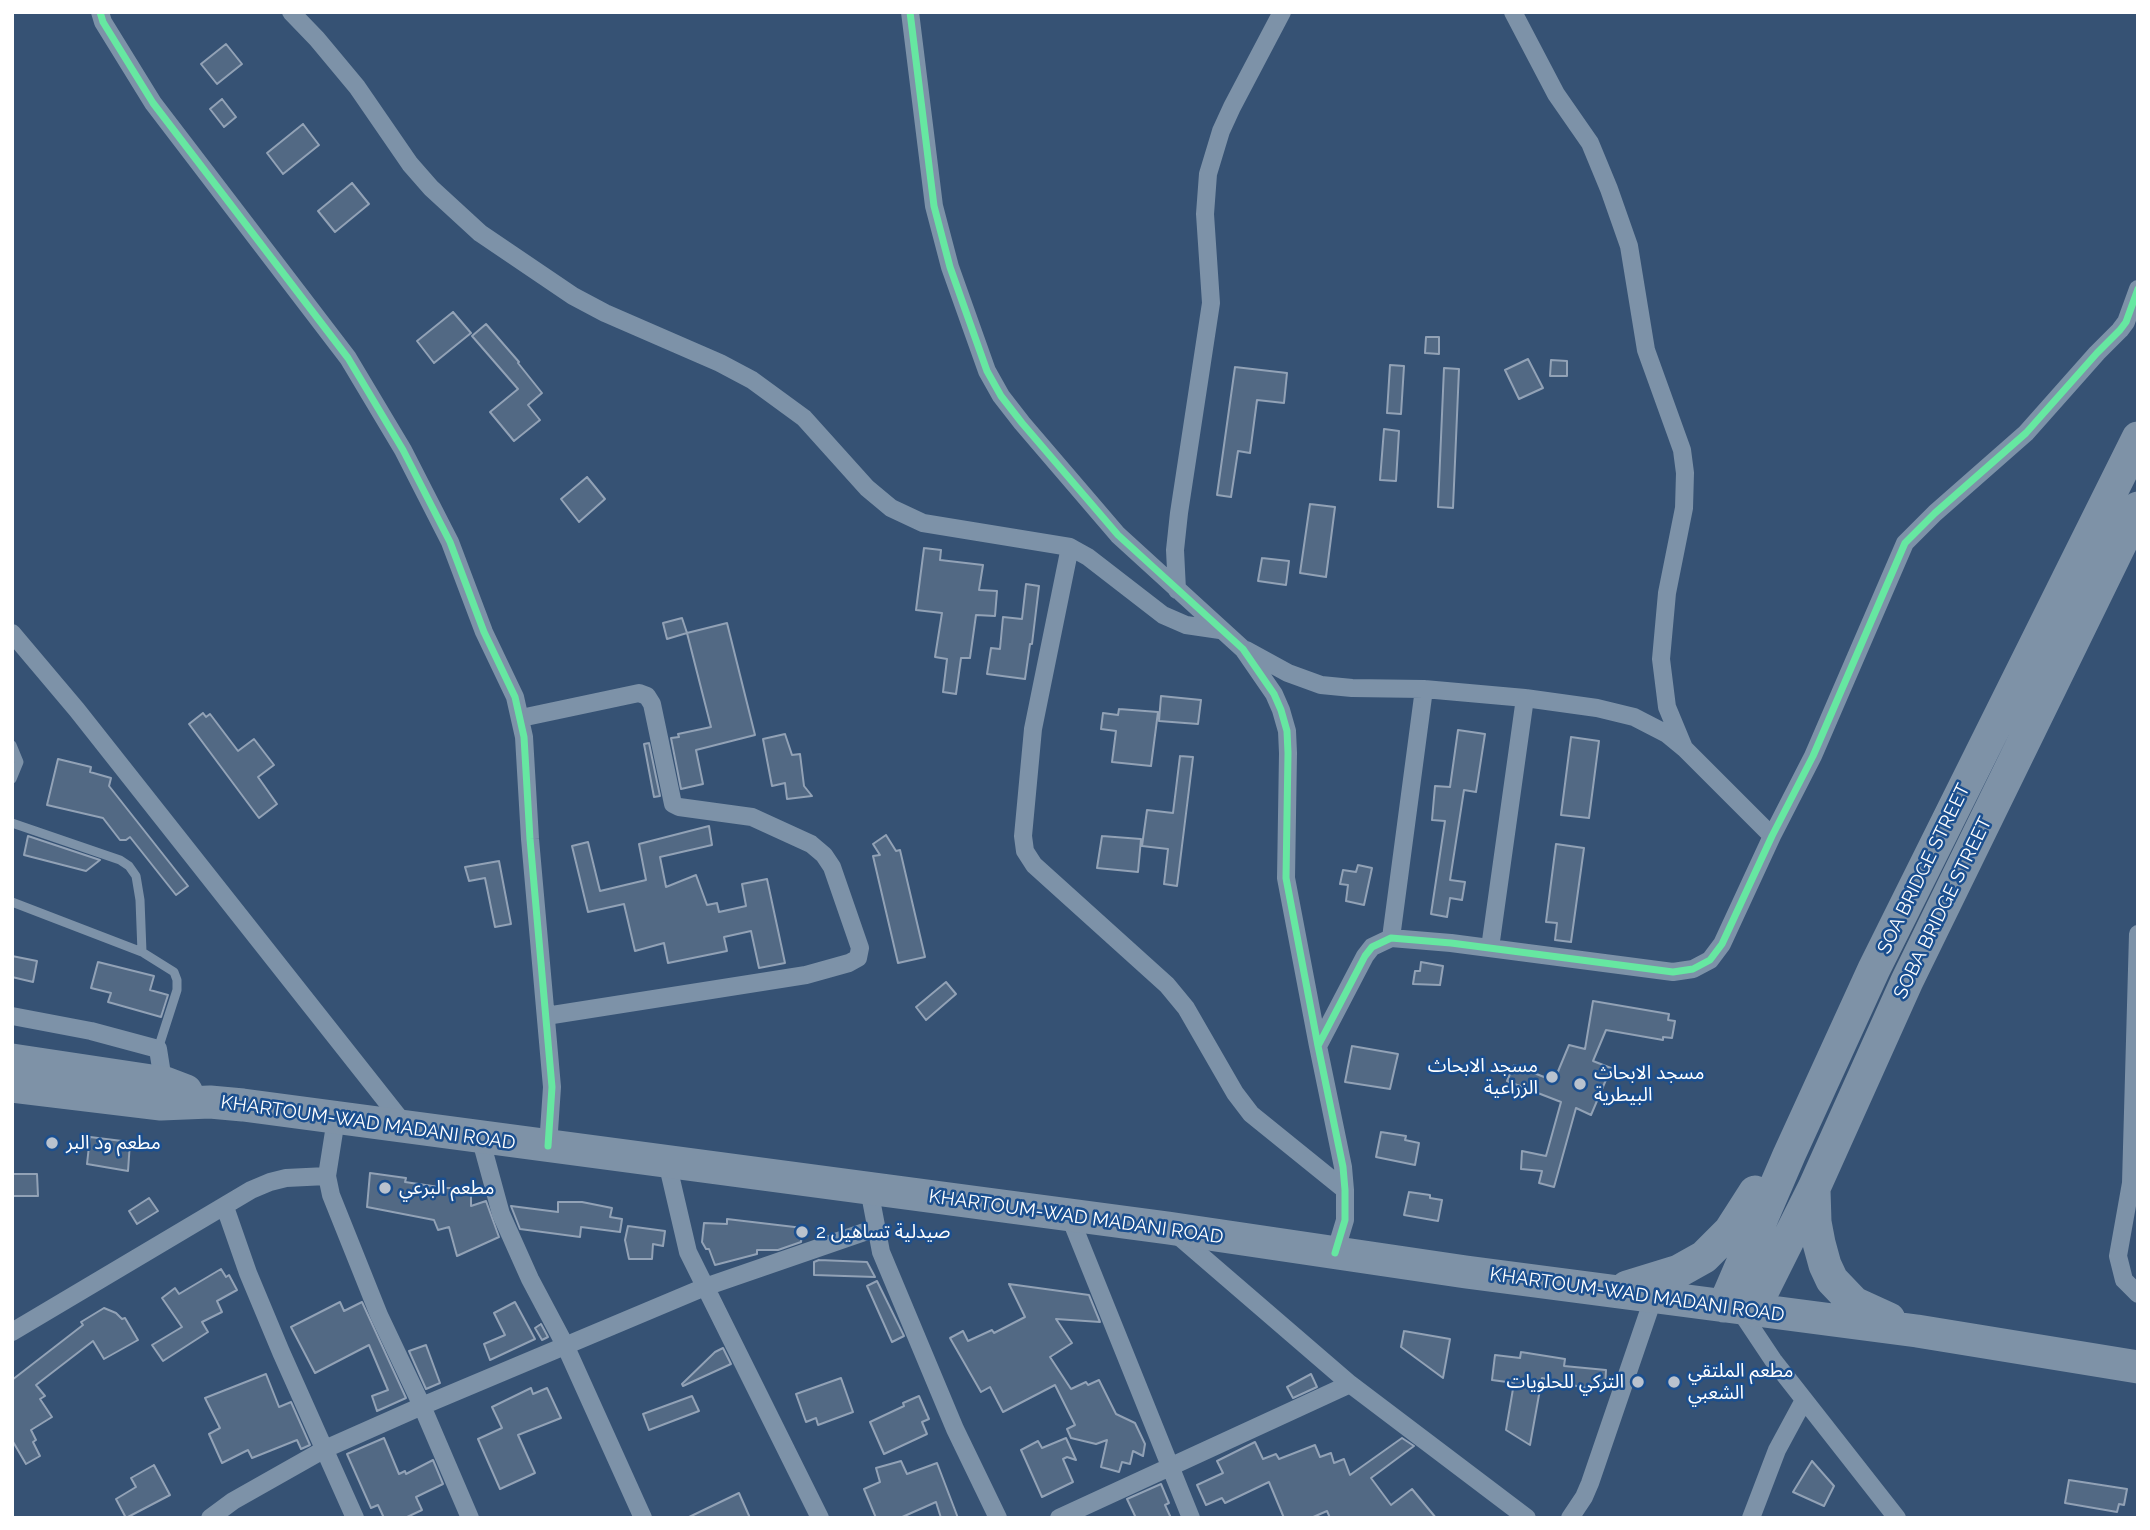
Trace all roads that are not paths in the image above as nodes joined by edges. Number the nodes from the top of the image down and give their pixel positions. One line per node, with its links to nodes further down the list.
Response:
1 (100, 12): 16 (street)
2 (291, 12): 9 (street)
3 (910, 12): 10 (street)
4 (1282, 12): 10 (street)
5 (1513, 12): 18 (street)
6 (2138, 289): 23 (street)
7 (2138, 438): 20 (highway, SOA BRIDGE STREET)
8 (2138, 508): 22 (highway, SOBA BRIDGE STREET)
9 (1070, 547): 11 (street); 48 (street)
10 (1177, 590): 11 (street)
11 (1220, 630): 13 (street)
12 (12, 633): 41 (street)
13 (1243, 649): 14 (street); 33 (street)
14 (1424, 689): 15 (street); 28 (street)
15 (1525, 698): 18 (street); 29 (street)
16 (522, 718): 32 (street); 32 (street)
17 (12, 745): 19 (lane)
18 (1684, 748): 23 (street)
19 (12, 779)
20 (1948, 820): 22 (highway); 24 (highway, SOA BRIDGE STREET)
21 (12, 823): 30 (lane)
22 (1978, 835): 25 (highway, SOBA BRIDGE STREET)
23 (1772, 836): 29 (street)
24 (1919, 879): 25 (highway); 39 (highway, SOA BRIDGE STREET)
25 (1950, 892): 46 (highway, SOBA BRIDGE STREET)
26 (12, 902): 30 (lane)
27 (2138, 934): 36 (street)
28 (1391, 939): 29 (street); 33 (street)
29 (1490, 948)
30 (142, 952): 34 (lane)
31 (12, 1016): 34 (street)
32 (546, 1017): 43 (street)
33 (1318, 1046): 48 (street)
34 (159, 1049): 38 (street)
35 (12, 1060): 38 (highway)
36 (2135, 1066): 56 (street)
37 (12, 1086): 38 (highway)
38 (163, 1093): 40 (highway, KHARTOUM-WAD MADANI ROAD)
39 (1815, 1100): 55 (highway); 58 (highway, SOA BRIDGE STREET)
40 (336, 1119): 41 (highway, KHARTOUM-WAD MADANI ROAD); 45 (street)
41 (408, 1127): 42 (highway, KHARTOUM-WAD MADANI ROAD)
42 (480, 1138): 43 (highway, KHARTOUM-WAD MADANI ROAD); 61 (street)
43 (548, 1146): 44 (highway, KHARTOUM-WAD MADANI ROAD)
44 (667, 1162): 47 (highway, KHARTOUM-WAD MADANI ROAD); 54 (street)
45 (327, 1176): 49 (street); 65 (street)
46 (1814, 1188): 58 (highway, SOBA BRIDGE STREET); 59 (highway)
47 (869, 1189): 50 (highway, KHARTOUM-WAD MADANI ROAD); 51 (street)
48 (1345, 1190): 53 (street)
49 (225, 1207): 60 (street); 66 (street)
50 (1069, 1215): 52 (highway, KHARTOUM-WAD MADANI ROAD); 67 (street)
51 (876, 1228): 54 (street); 73 (street)
52 (1168, 1228): 53 (highway, KHARTOUM-WAD MADANI ROAD); 63 (street)
53 (1335, 1254): 55 (highway, KHARTOUM-WAD MADANI ROAD)
54 (705, 1287): 61 (street); 72 (street)
55 (1608, 1291): 57 (highway, KHARTOUM-WAD MADANI ROAD)
56 (2138, 1294)
57 (1654, 1296): 58 (highway, KHARTOUM-WAD MADANI ROAD); 77 (street)
58 (1739, 1308): 59 (highway, KHARTOUM-WAD MADANI ROAD); 64 (street)
59 (1917, 1331): 62 (highway, KHARTOUM-WAD MADANI ROAD)
60 (12, 1332)
61 (565, 1345): 65 (street); 71 (street)
62 (2138, 1367)
63 (1350, 1384): 67 (street); 76 (street)
64 (1804, 1400): 78 (street); 79 (street)
65 (422, 1406): 66 (street); 70 (street)
66 (325, 1449): 68 (street); 69 (street)
67 (1171, 1467): 74 (street); 75 (street)
68 (210, 1518)
69 (355, 1518)
70 (470, 1518)
71 (643, 1518)
72 (820, 1518)
73 (998, 1518)
74 (1059, 1518)
75 (1191, 1518)
76 (1527, 1518)
77 (1570, 1518)
78 (1751, 1518)
79 (1897, 1518)

